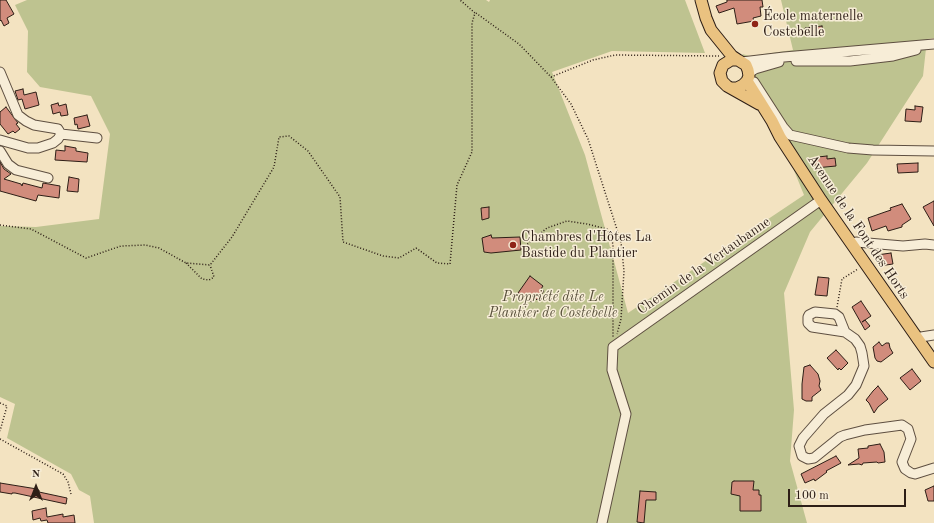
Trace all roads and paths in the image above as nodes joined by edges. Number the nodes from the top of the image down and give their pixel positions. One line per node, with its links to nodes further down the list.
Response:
1 (460, 0): 3 (path)
2 (701, 0): 4 (main road)
3 (475, 13): 10 (path); 27 (path)
4 (718, 39): 7 (main road); 8 (main road)
5 (934, 44): 8 (street)
6 (934, 49): 11 (street)
7 (723, 60): 8 (main road); 10 (path); 12 (main road)
8 (740, 61): 11 (main road)
9 (0, 72): 14 (street)
10 (551, 77): 32 (path)
11 (748, 77): 12 (main road); 13 (main road, Avenue de la Font des Horts); 17 (street)
12 (731, 88): 13 (main road, Avenue de la Font des Horts)
13 (762, 105): 20 (main road, Avenue de la Font des Horts)
14 (61, 134): 15 (street); 16 (street)
15 (97, 138)
16 (0, 140)
17 (934, 150)
18 (0, 151): 19 (street)
19 (48, 178)
20 (821, 200): 22 (main road, Avenue de la Font des Horts); 32 (street, Chemin de la Vertaubanne)
21 (0, 225): 25 (path)
22 (852, 244): 23 (street); 26 (main road, Avenue de la Font des Horts)
23 (934, 245)
24 (525, 246): 32 (path)
25 (186, 263): 27 (path); 27 (path)
26 (865, 264): 28 (path); 31 (main road, Avenue de la Font des Horts)
27 (210, 265)
28 (836, 315): 29 (street); 29 (street)
29 (845, 332): 37 (street)
30 (934, 335): 31 (street)
31 (917, 339): 33 (main road, Avenue de la Font des Horts)
32 (613, 347): 39 (street)
33 (934, 362)
34 (0, 403): 35 (path)
35 (0, 431)
36 (0, 439): 38 (path)
37 (934, 468)
38 (71, 494)
39 (602, 523)

